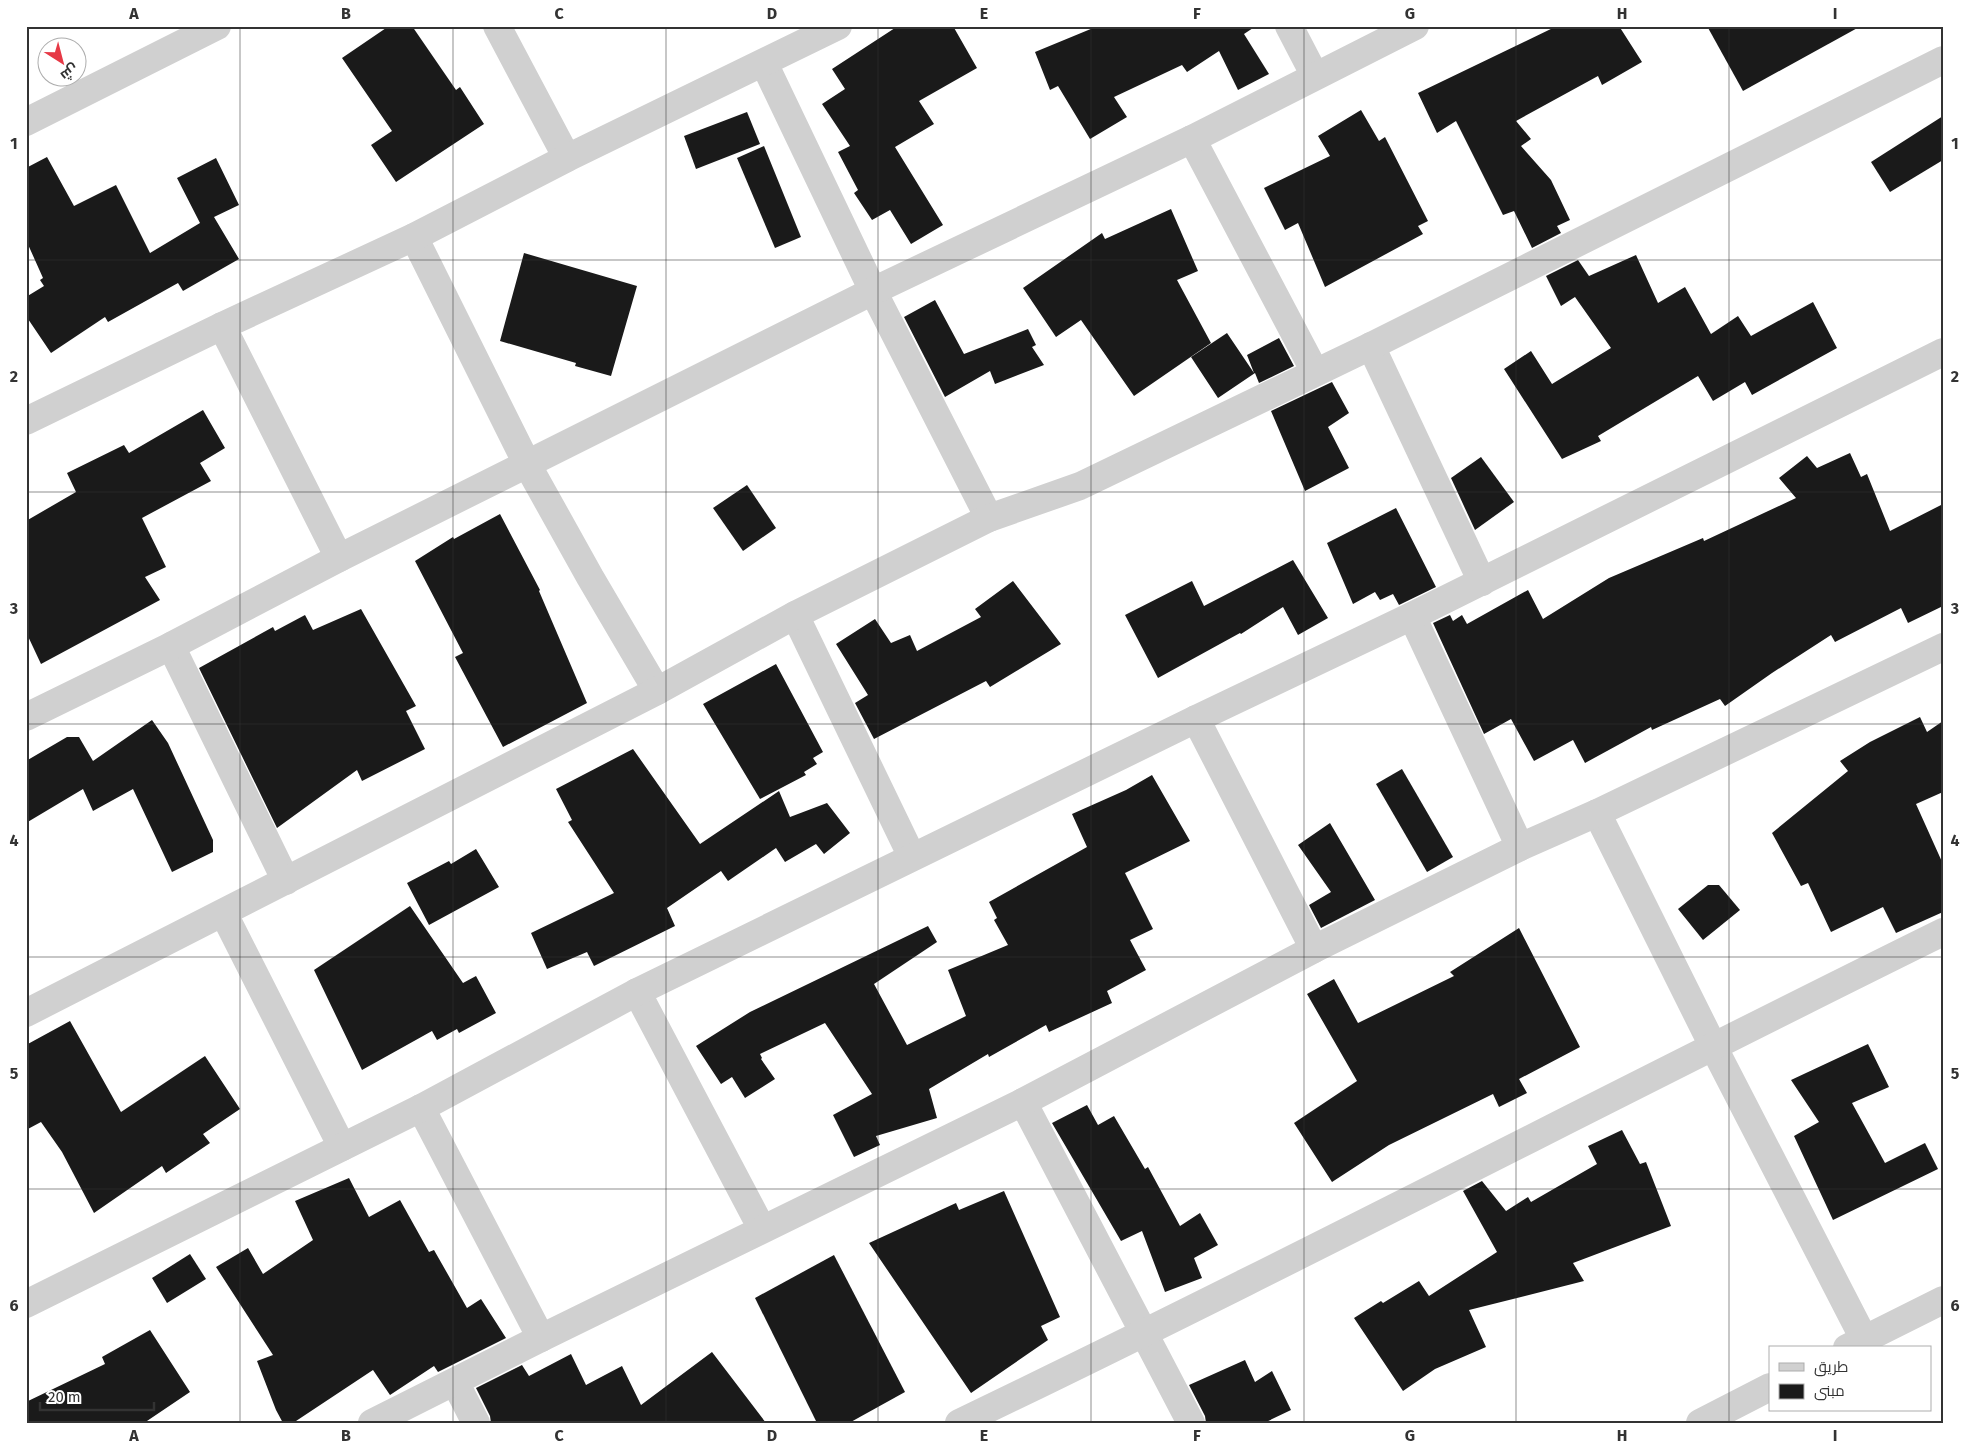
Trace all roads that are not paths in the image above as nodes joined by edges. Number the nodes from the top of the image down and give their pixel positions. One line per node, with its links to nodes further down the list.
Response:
1 (217, 26): 9 (street)
2 (498, 26): 11 (street)
3 (838, 26): 7 (street)
4 (1288, 26): 8 (street)
5 (1415, 26): 8 (street)
6 (1943, 60): 15 (street)
7 (764, 63): 11 (street); 13 (street)
8 (1315, 76): 10 (street)
9 (26, 122)
10 (1192, 139): 13 (street); 17 (street)
11 (567, 158): 12 (street)
12 (414, 236): 14 (street); 19 (street)
13 (873, 291): 19 (street); 20 (street)
14 (222, 326): 18 (street); 21 (street)
15 (1371, 346): 17 (street); 22 (street)
16 (1943, 352): 22 (street)
17 (1315, 372): 20 (street)
18 (26, 421)
19 (527, 464): 21 (street); 27 (street)
20 (989, 518): 23 (street)
21 (339, 558): 25 (street)
22 (1482, 582): 24 (street)
23 (795, 615): 27 (street); 32 (street)
24 (1412, 616): 29 (street); 31 (street)
25 (171, 646): 28 (street); 33 (street)
26 (1943, 647): 30 (street)
27 (657, 691): 33 (street)
28 (26, 717)
29 (1196, 719): 32 (street); 36 (street)
30 (1596, 813): 31 (street); 39 (street)
31 (1520, 847): 36 (street)
32 (912, 858): 37 (street)
33 (286, 881): 34 (street)
34 (224, 914): 38 (street); 42 (street)
35 (1943, 932): 39 (street)
36 (1314, 949): 40 (street)
37 (637, 992): 41 (street); 43 (street)
38 (26, 1013)
39 (1713, 1046): 46 (street); 48 (street)
40 (1023, 1102): 43 (street); 46 (street)
41 (420, 1108): 42 (street); 47 (street)
42 (342, 1147): 45 (street)
43 (762, 1229): 47 (street)
44 (1943, 1300): 48 (street)
45 (26, 1304)
46 (1145, 1334): 53 (street); 54 (street)
47 (541, 1338): 49 (street)
48 (1855, 1343)
49 (455, 1382): 51 (street); 52 (street)
50 (1769, 1388): 55 (street)
51 (372, 1423)
52 (476, 1423)
53 (959, 1423)
54 (1191, 1423)
55 (1700, 1423)

